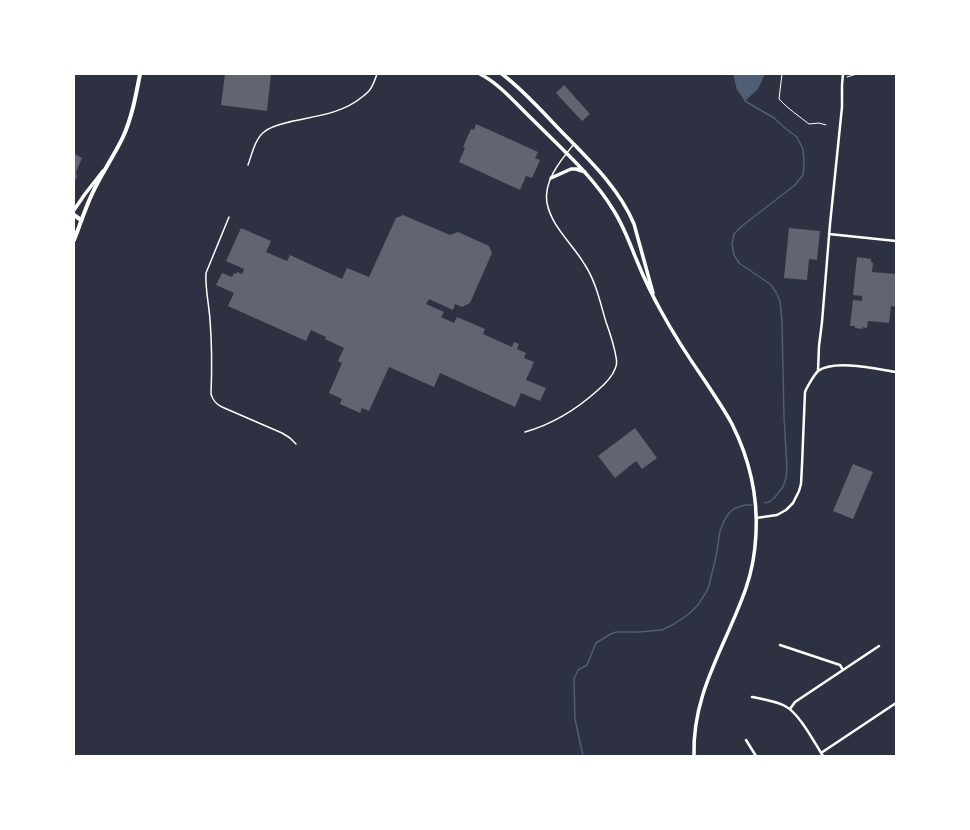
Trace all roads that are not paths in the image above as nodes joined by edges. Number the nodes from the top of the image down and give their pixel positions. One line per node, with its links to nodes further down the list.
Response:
1 (140, 74): 9 (main road)
2 (377, 74): 8 (lane)
3 (480, 74): 7 (main road)
4 (502, 74): 6 (main road)
5 (843, 74): 16 (street)
6 (574, 144): 7 (lane); 19 (main road)
7 (567, 153): 10 (main road); 11 (lane)
8 (248, 165)
9 (105, 168): 12 (main road); 15 (main road)
10 (586, 172): 11 (main road); 19 (main road)
11 (551, 178): 22 (lane)
12 (74, 210)
13 (74, 215): 15 (main road)
14 (229, 217): 23 (lane)
15 (81, 220): 17 (main road)
16 (829, 234): 18 (street); 20 (street)
17 (74, 240)
18 (896, 241)
19 (656, 301): 24 (main road)
20 (818, 371): 21 (street); 24 (street)
21 (896, 372)
22 (525, 432)
23 (296, 444)
24 (756, 518): 33 (main road)
25 (780, 645): 27 (street)
26 (879, 646): 27 (street)
27 (843, 670): 30 (street)
28 (752, 697): 30 (street)
29 (896, 703): 32 (street)
30 (790, 709): 32 (street)
31 (746, 740): 34 (street)
32 (822, 755)
33 (694, 756)
34 (756, 756)

